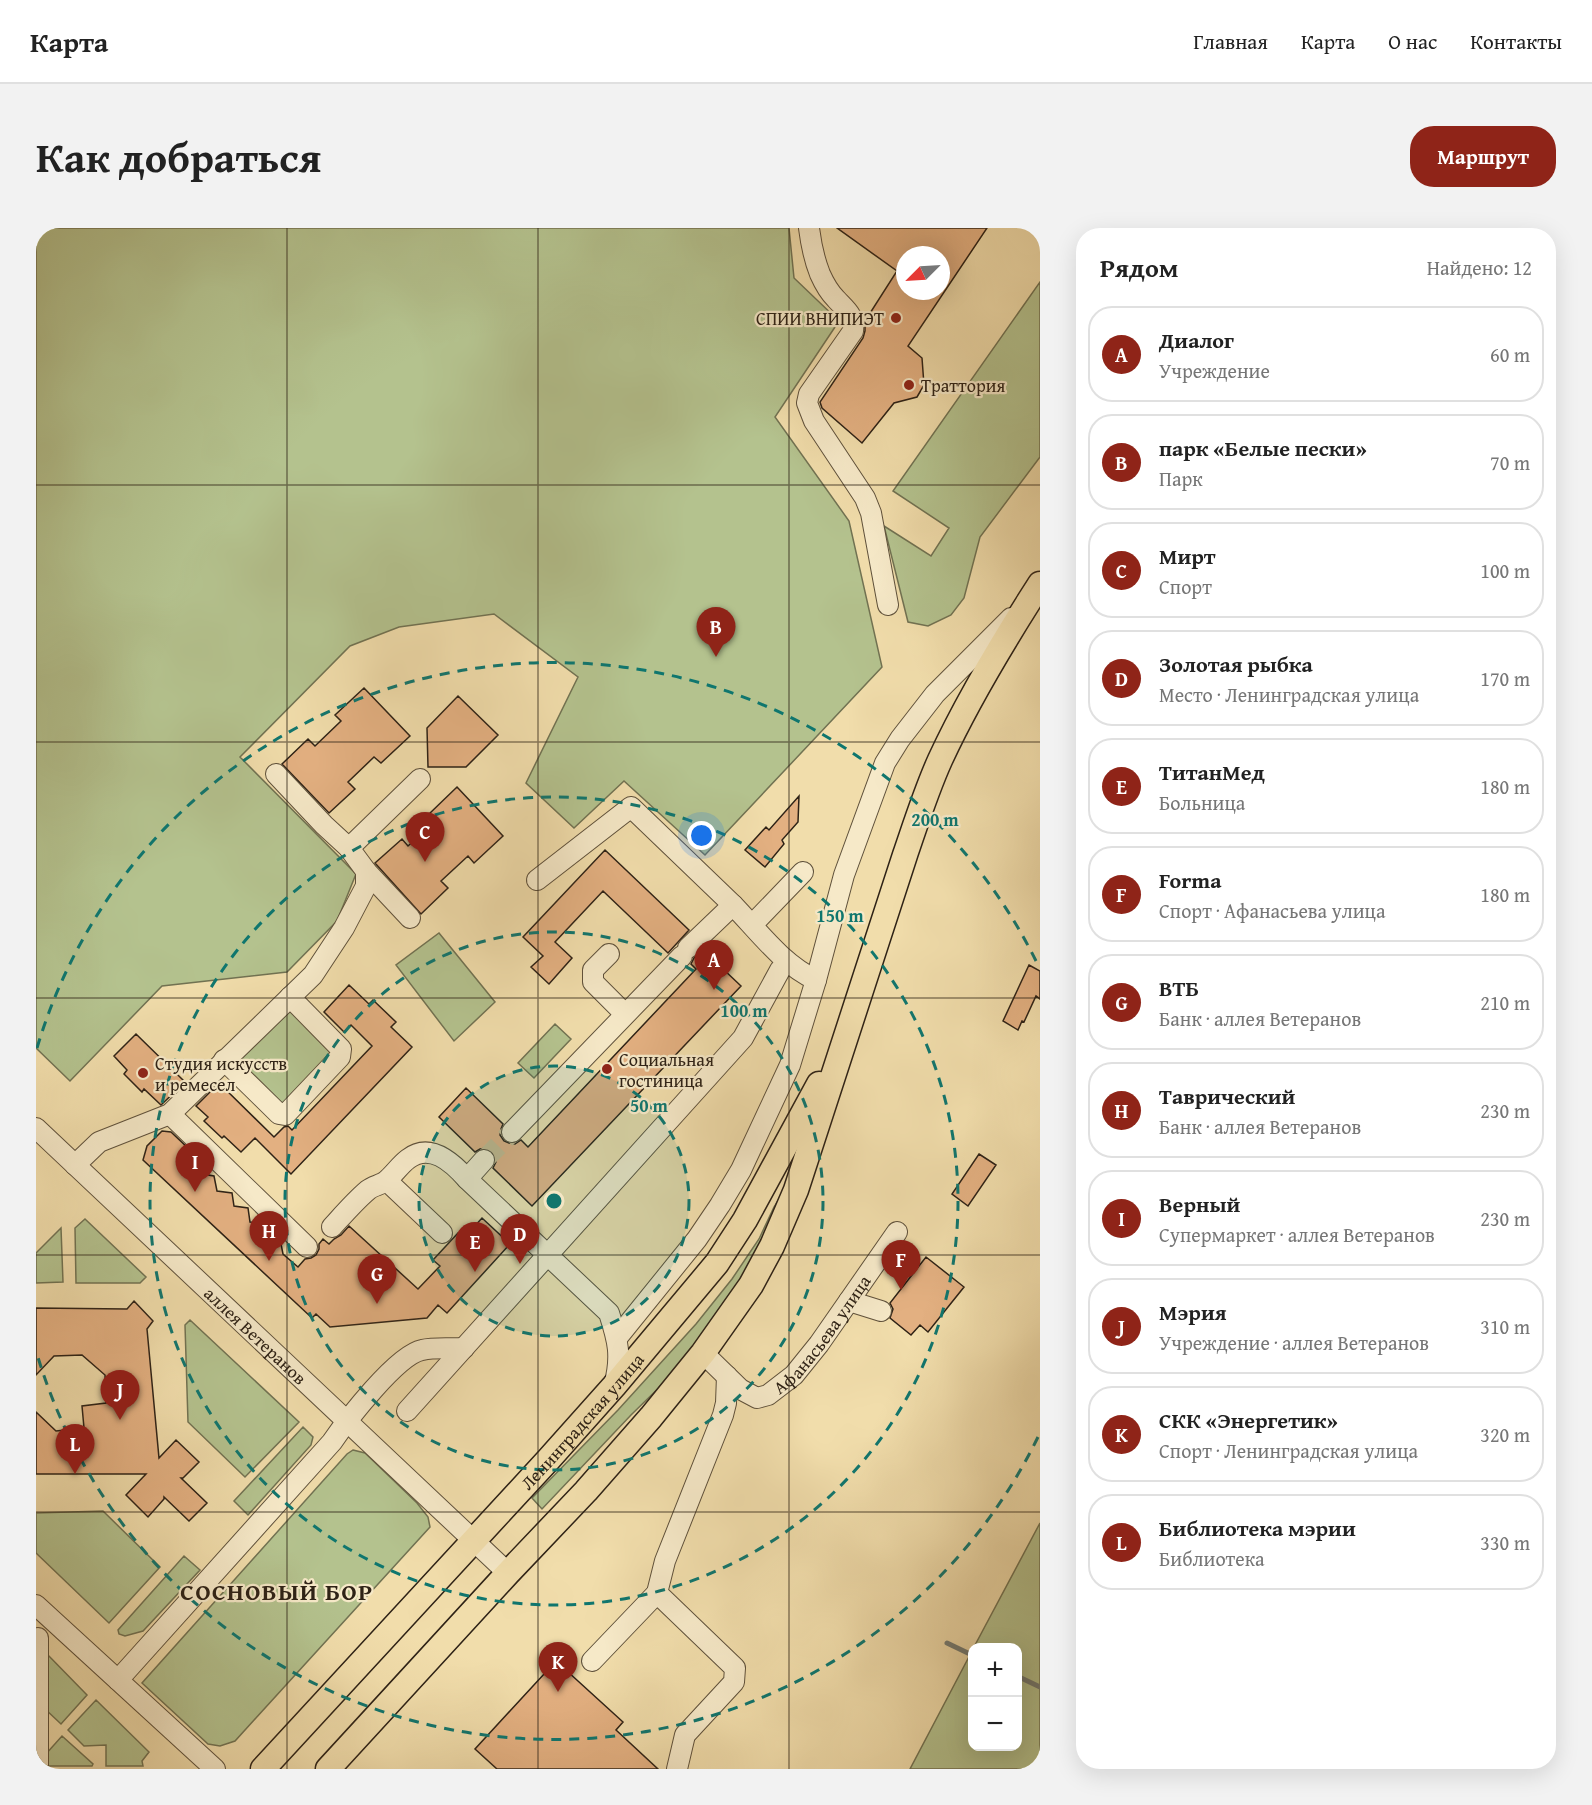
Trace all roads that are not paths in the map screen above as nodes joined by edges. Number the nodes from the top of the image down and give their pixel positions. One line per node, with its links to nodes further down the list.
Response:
1 (809, 228): 3 (street)
2 (1036, 590): 15 (street); 18 (main road, Ленинградская улица)
3 (888, 605)
4 (276, 774): 6 (street)
5 (420, 779): 6 (street)
6 (349, 848): 7 (street)
7 (366, 871): 11 (street); 16 (street)
8 (802, 872): 12 (street)
9 (537, 880): 10 (street)
10 (733, 905): 12 (street); 17 (street)
11 (410, 918)
12 (752, 925): 14 (street)
13 (609, 954): 17 (street)
14 (787, 962): 15 (street); 33 (street)
15 (816, 980): 36 (street)
16 (290, 997): 19 (street); 19 (street)
17 (626, 1014): 21 (street)
18 (848, 1031): 25 (main road, Ленинградская улица); 28 (main road, Ленинградская улица)
19 (224, 1060): 20 (street)
20 (170, 1114): 24 (street); 32 (street)
21 (512, 1132)
22 (38, 1134): 24 (street, аллея Ветеранов)
23 (484, 1160): 26 (street)
24 (75, 1166): 42 (street, аллея Ветеранов)
25 (768, 1178): 28 (main road); 40 (main road, Ленинградская улица)
26 (467, 1179): 27 (street); 33 (street)
27 (387, 1181): 29 (street); 31 (street)
28 (796, 1190): 38 (main road, Ленинградская улица)
29 (332, 1227)
30 (897, 1232): 34 (street, Афанасьева улица)
31 (442, 1233)
32 (307, 1247)
33 (549, 1255): 36 (street); 37 (street)
34 (849, 1301): 35 (street); 39 (street, Афанасьева улица)
35 (881, 1311)
36 (617, 1338): 40 (street)
37 (464, 1348): 41 (street); 42 (street)
38 (703, 1353): 39 (street, Афанасьева улица); 44 (main road, Ленинградская улица)
39 (727, 1376): 45 (street)
40 (614, 1386): 43 (main road, Ленинградская улица)
41 (407, 1411)
42 (346, 1421): 43 (street, аллея Ветеранов); 49 (street)
43 (474, 1541): 44 (street, аллея Ветеранов); 52 (main road, Ленинградская улица)
44 (507, 1573): 53 (main road, Ленинградская улица)
45 (657, 1593): 48 (street); 54 (street)
46 (36, 1605): 49 (street)
47 (38, 1638): 50 (street)
48 (592, 1661)
49 (118, 1680): 51 (street)
50 (38, 1769)
51 (215, 1769)
52 (263, 1769)
53 (328, 1769)
54 (677, 1769)

